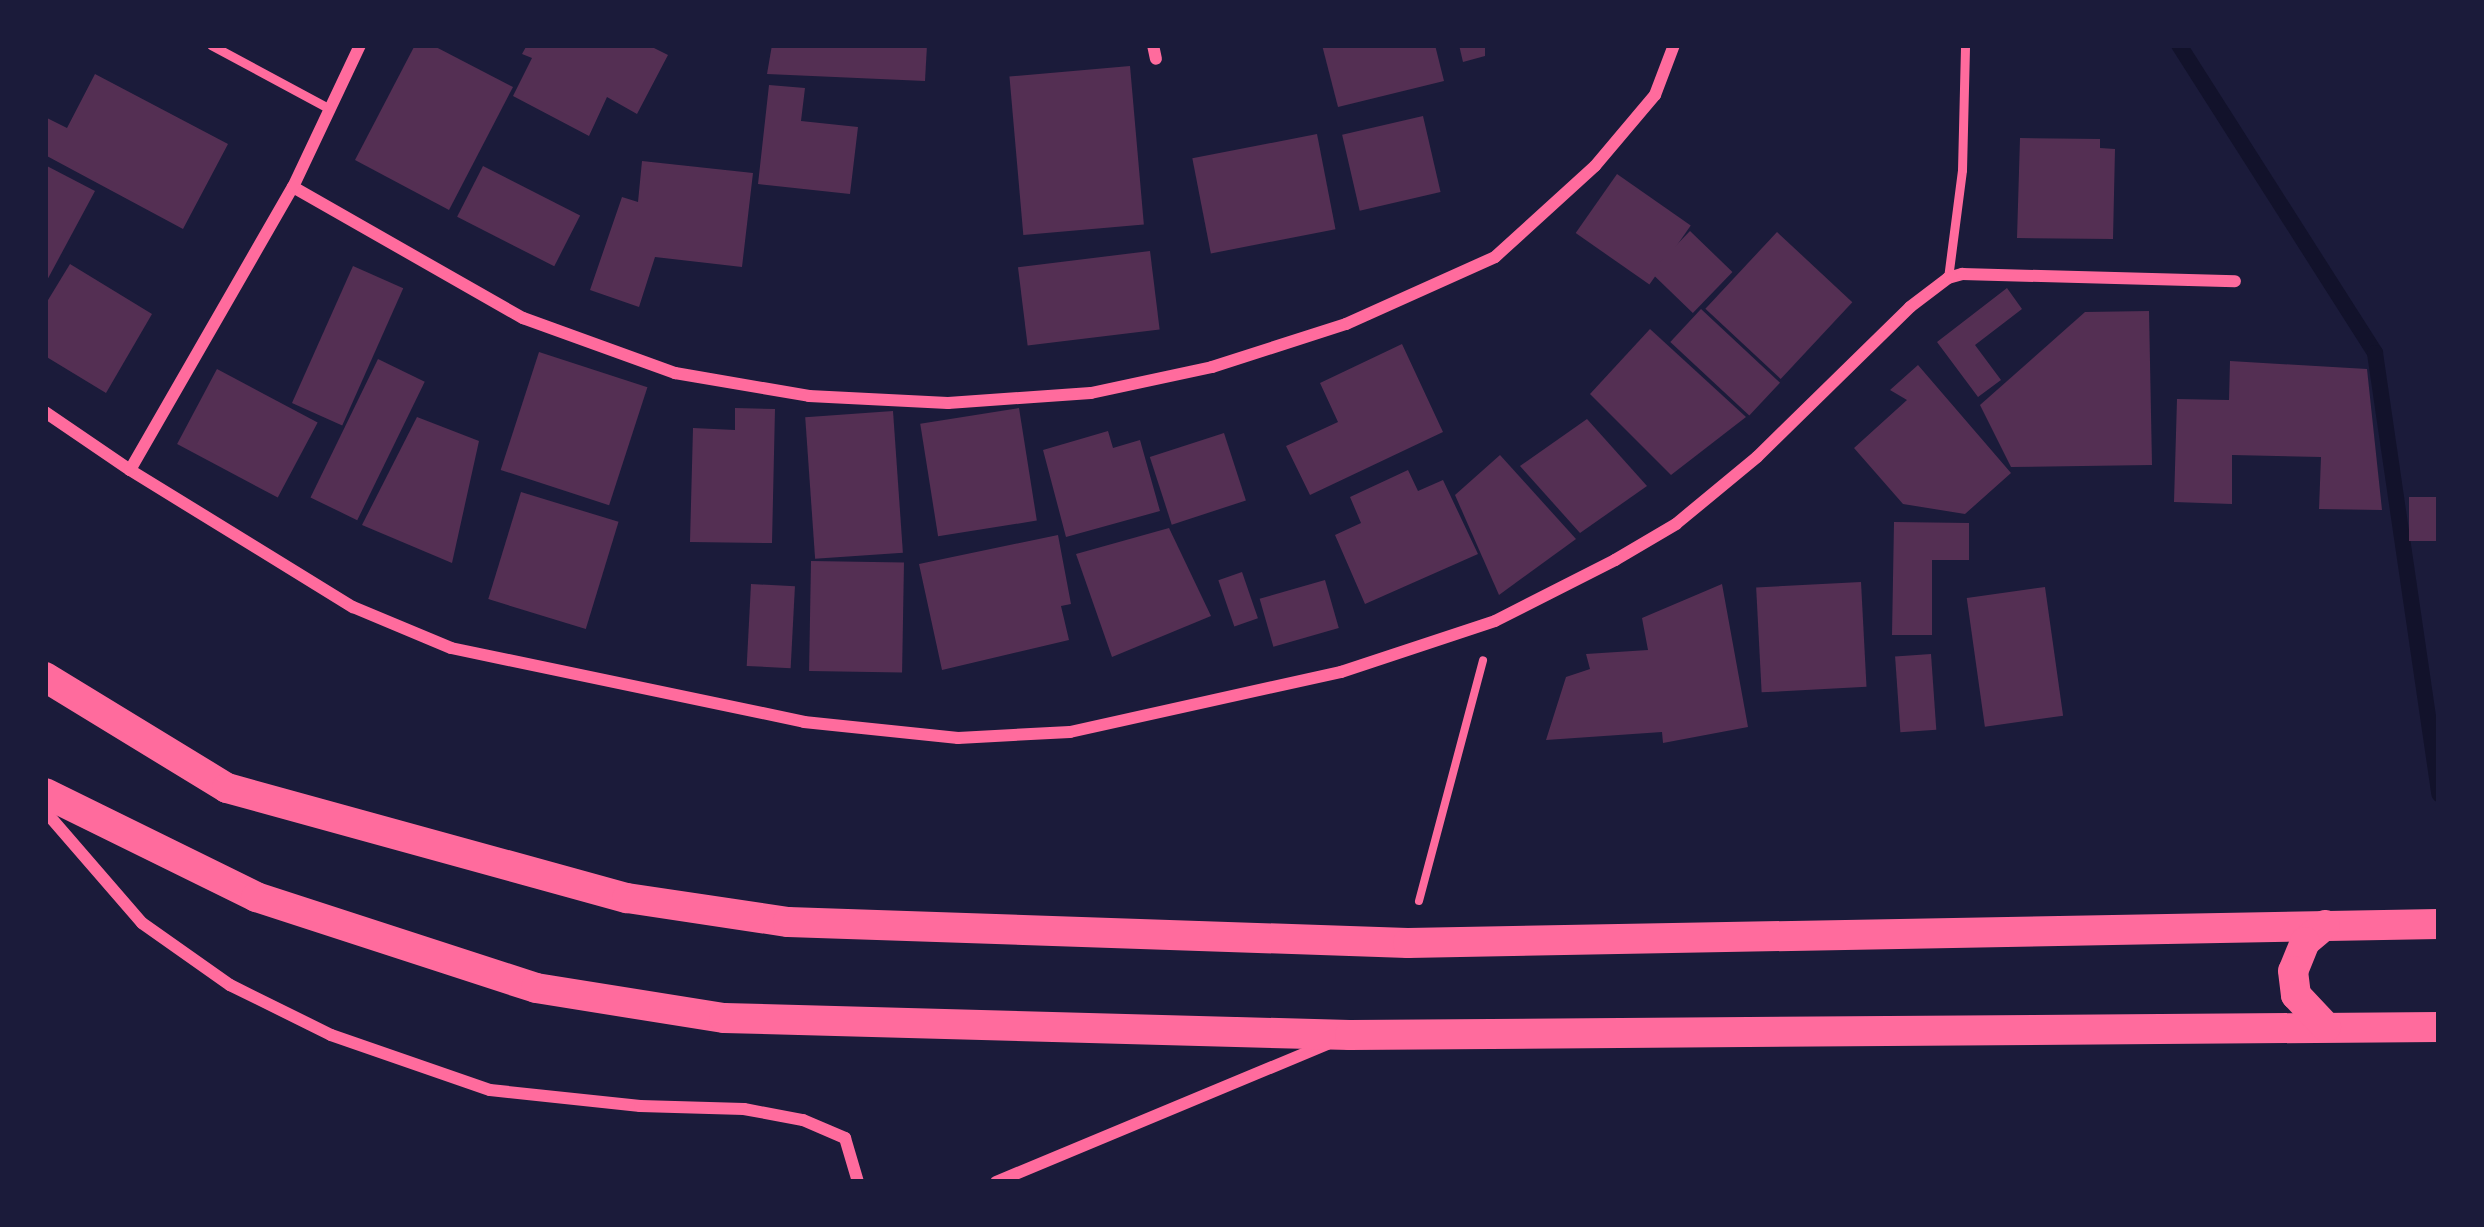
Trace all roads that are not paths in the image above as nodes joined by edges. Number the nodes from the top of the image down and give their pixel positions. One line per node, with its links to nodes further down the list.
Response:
1 (212, 45): 5 (lane)
2 (360, 45): 5 (street)
3 (1674, 45): 6 (street)
4 (1965, 45): 7 (lane)
5 (328, 108): 6 (street)
6 (293, 187): 10 (street)
7 (1948, 278): 8 (street); 10 (street)
8 (2236, 281)
9 (45, 412): 10 (street)
10 (130, 470)
11 (45, 677): 15 (main road)
12 (45, 794): 18 (main road)
13 (45, 811): 19 (street)
14 (2439, 924): 15 (main road)
15 (2325, 925): 16 (main road)
16 (2326, 1027): 17 (main road); 18 (main road)
17 (2439, 1028)
18 (1350, 1035): 20 (street)
19 (858, 1182)
20 (996, 1182)

